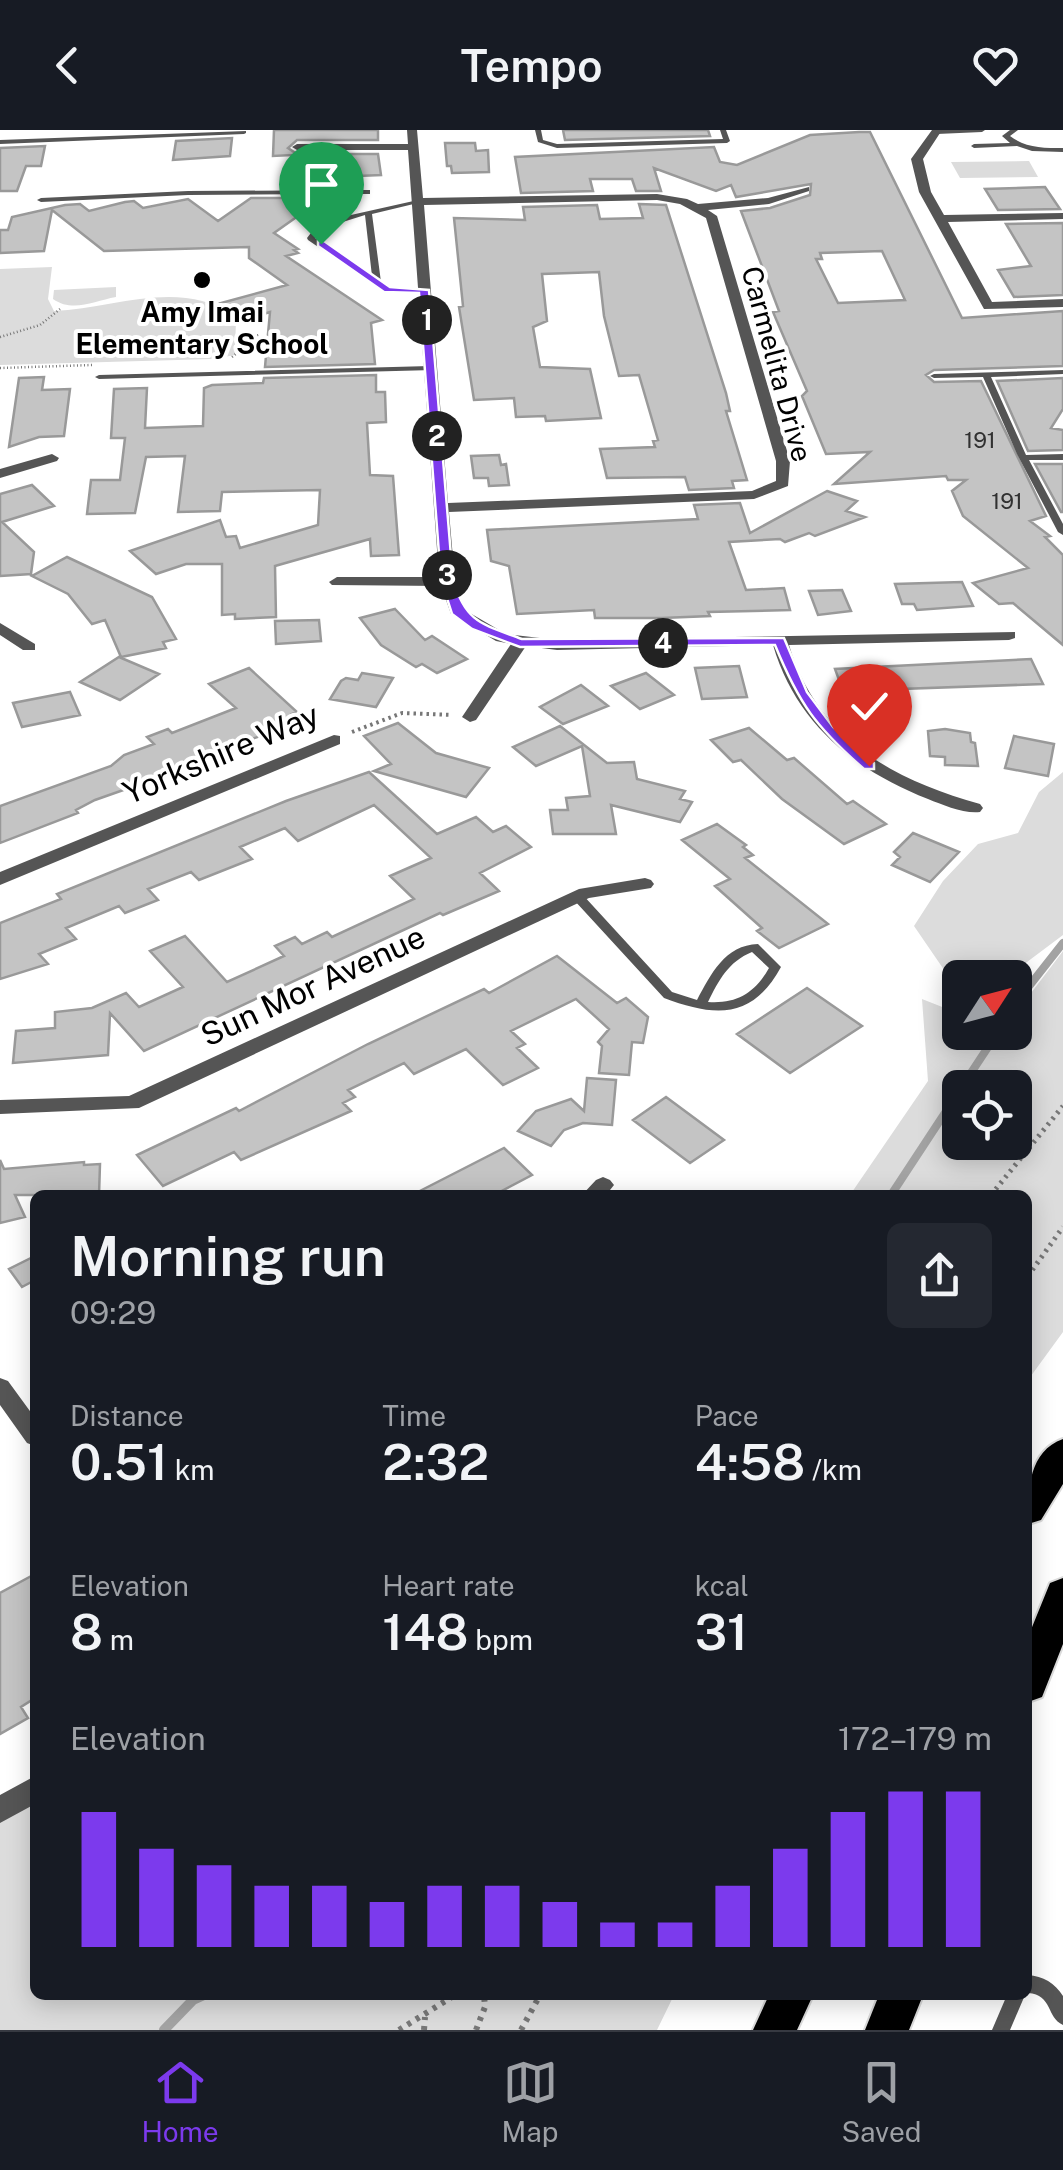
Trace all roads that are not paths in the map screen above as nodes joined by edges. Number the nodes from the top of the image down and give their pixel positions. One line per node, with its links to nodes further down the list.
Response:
1 (412, 130): 15 (street)
2 (538, 130): 3 (lane)
3 (723, 130)
4 (1015, 130): 10 (lane)
5 (124, 131): 9 (lane); 11 (lane)
6 (937, 131): 7 (lane); 17 (street)
7 (954, 131): 8 (lane); 17 (street)
8 (981, 131): 10 (lane)
9 (244, 132)
10 (1005, 136): 12 (lane)
11 (0, 142)
12 (1016, 145): 13 (lane); 16 (lane)
13 (974, 146)
14 (297, 147): 15 (street)
15 (414, 148): 22 (street)
16 (1063, 150)
17 (917, 159): 26 (street)
18 (804, 188): 23 (street)
19 (332, 192): 20 (lane); 21 (lane); 27 (lane)
20 (367, 192)
21 (40, 200)
22 (418, 202): 23 (street); 24 (lane); 29 (street)
23 (700, 207): 40 (street, Carmelita Drive)
24 (368, 213): 27 (lane); 28 (lane)
25 (1063, 216): 26 (street)
26 (940, 219): 30 (street)
27 (340, 220): 28 (lane)
28 (377, 283): 29 (lane)
29 (424, 290): 31 (street)
30 (1063, 303)
31 (430, 368): 35 (lane); 40 (street)
32 (1063, 372): 33 (lane)
33 (986, 375): 34 (lane); 38 (lane)
34 (934, 376)
35 (99, 377)
36 (1063, 457): 38 (lane)
37 (52, 458): 39 (street)
38 (1023, 458): 41 (lane)
39 (0, 474)
40 (444, 508): 43 (street)
41 (1058, 512): 42 (lane)
42 (1063, 532)
43 (447, 580): 44 (street); 48 (street)
44 (337, 582)
45 (0, 628): 49 (street)
46 (1009, 634): 47 (street)
47 (780, 641): 48 (street); 52 (street)
48 (520, 643): 50 (street)
49 (29, 647)
50 (470, 717)
51 (334, 740): 53 (street, Yorkshire Way)
52 (974, 808)
53 (0, 878)
54 (645, 884): 55 (street, Sun Mor Avenue)
55 (578, 896): 56 (lane); 57 (street, Sun Mor Avenue)
56 (701, 1004): 56 (lane)
57 (0, 1107)
58 (0, 1387): 59 (street)
59 (30, 1429)
60 (1063, 1454): 61 (highway)
61 (1032, 1503)
62 (1063, 1594): 63 (highway)
63 (1032, 1674)
64 (30, 1791): 65 (street)
65 (0, 1810)
66 (1032, 1985): 70 (lane)
67 (789, 2000): 71 (highway)
68 (899, 2000): 72 (highway)
69 (1014, 2000): 73 (lane)
70 (1063, 2016)
71 (776, 2030)
72 (886, 2030)
73 (1001, 2030)

